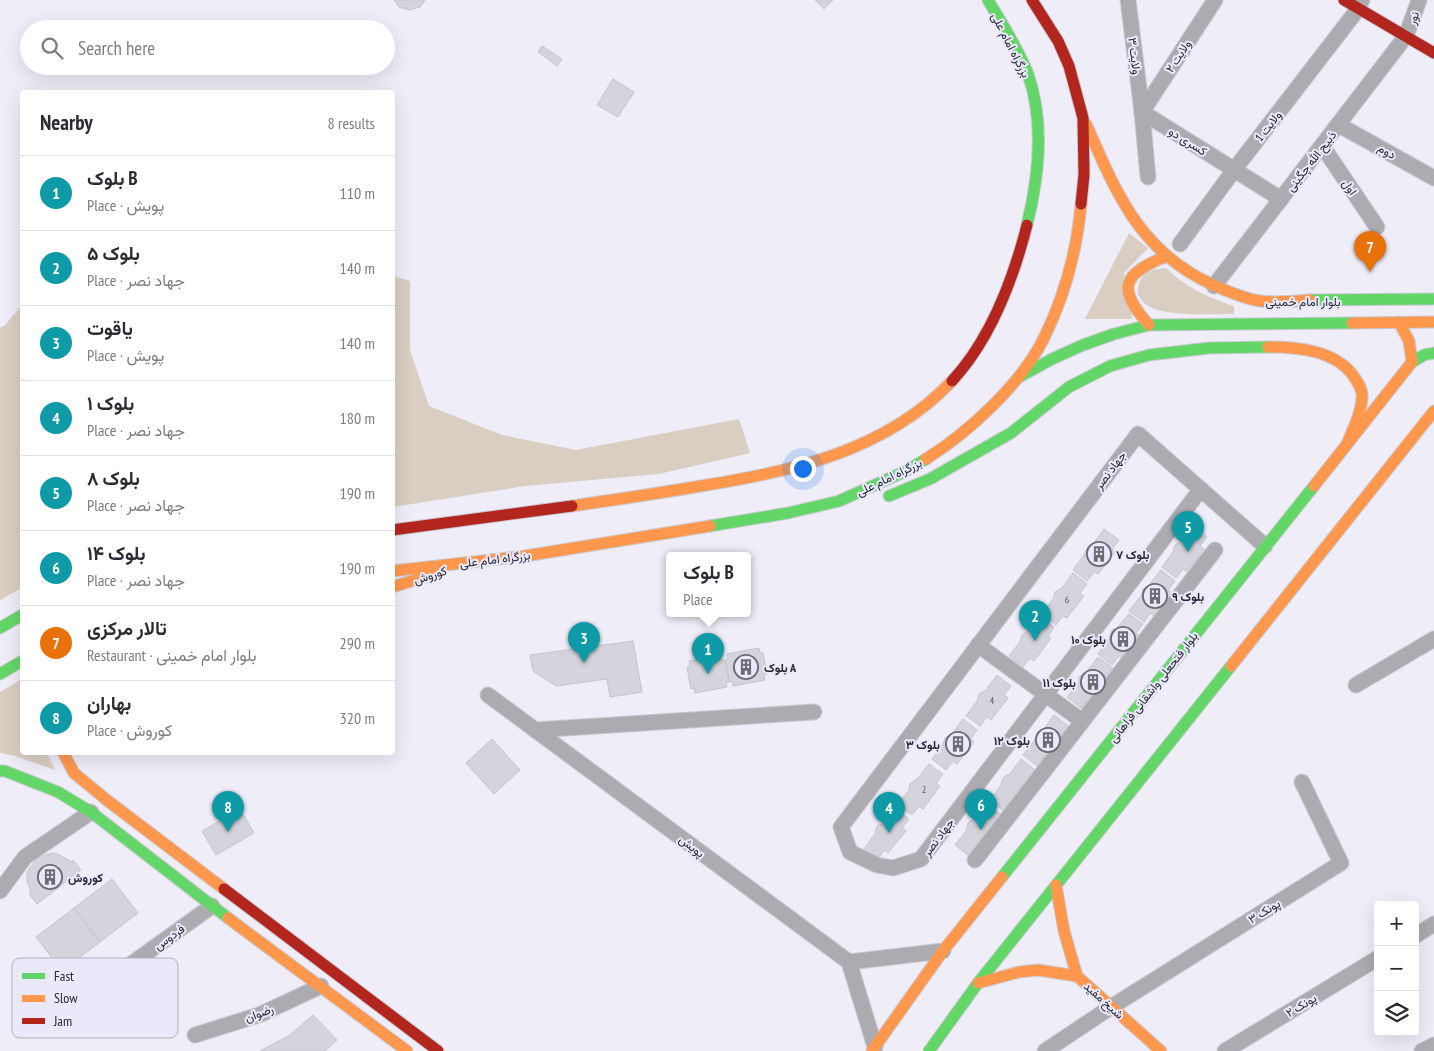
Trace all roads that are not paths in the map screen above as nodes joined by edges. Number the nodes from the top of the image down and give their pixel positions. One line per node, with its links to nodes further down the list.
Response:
1 (988, 0): 33 (main road, بزرگراه امام علی)
2 (1032, 0): 11 (main road, بزرگراه امام علی)
3 (1128, 0): 10 (street, ولایت ۳)
4 (1215, 0): 10 (street, ولایت ۲)
5 (1344, 0): 7 (main road)
6 (1419, 0): 8 (street, نور)
7 (1360, 4): 8 (main road); 14 (street, ولایت 1)
8 (1406, 36): 9 (main road); 12 (street, ذبیح الله چگینی)
9 (1434, 53)
10 (1142, 112): 14 (street, کسری دو); 15 (street, ولایت ۳)
11 (1083, 118): 20 (main road, بلوار امام خمینی); 28 (main road, بزرگراه امام علی)
12 (1339, 124): 13 (street, ذبیح الله چگینی); 16 (street, دوم)
13 (1323, 146): 17 (street, ذبیح الله چگینی); 18 (street, اول)
14 (1234, 170): 17 (street, کسری دو); 19 (street, ولایت 1)
15 (1148, 177)
16 (1434, 178)
17 (1282, 199): 21 (street, ذبیح الله چگینی)
18 (1377, 227)
19 (1180, 244)
20 (1167, 256): 21 (main road, بلوار امام خمینی); 25 (main road)
21 (1214, 286): 22 (main road, بلوار امام خمینی)
22 (1434, 299)
23 (1399, 322): 24 (main road, بلوار امام خمینی); 25 (main road, بلوار امام خمینی); 27 (main road)
24 (1434, 322)
25 (1149, 325): 28 (main road, بلوار امام خمینی)
26 (1434, 353): 27 (main road)
27 (1412, 362): 30 (main road, بلوار فتحعلی واشقانی فراهانی)
28 (1020, 377): 35 (main road, بزرگراه امام علی)
29 (1434, 411): 64 (main road)
30 (1348, 442): 32 (main road); 40 (main road, بلوار فتحعلی واشقانی فراهانی)
31 (1201, 489): 40 (street, جهاد نصر); 48 (street, جهاد نصر); 52 (street, جهاد نصر)
32 (880, 500)
33 (584, 505): 36 (main road); 37 (main road, بزرگراه امام علی)
34 (845, 510): 35 (main road)
35 (788, 513): 39 (main road, بزرگراه امام علی)
36 (573, 517)
37 (395, 530)
38 (574, 534): 39 (main road)
39 (588, 546): 42 (main road, بزرگراه امام علی)
40 (1265, 546): 69 (main road, بلوار فتحعلی واشقانی فراهانی)
41 (1215, 550): 55 (street)
42 (467, 563): 43 (main road, بزرگراه امام علی); 44 (main road, کوروش)
43 (395, 571)
44 (395, 586)
45 (20, 616): 46 (main road)
46 (0, 628)
47 (1434, 639): 51 (street)
48 (978, 645): 52 (street); 52 (street, جهاد نصر)
49 (20, 662): 50 (main road)
50 (0, 674)
51 (1356, 685)
52 (1046, 694): 55 (street)
53 (488, 695): 56 (street, پویش)
54 (814, 712): 56 (street)
55 (1082, 721): 63 (street)
56 (535, 730): 72 (street, پویش)
57 (65, 755): 59 (main road)
58 (0, 771): 61 (main road)
59 (74, 773): 61 (main road); 81 (main road)
60 (1302, 782): 76 (street, پونک ۳)
61 (58, 792): 62 (main road)
62 (91, 812): 65 (street); 66 (main road)
63 (975, 860)
64 (1056, 885): 73 (main road); 74 (main road)
65 (0, 891)
66 (212, 906): 70 (street, فردوس); 75 (main road)
67 (1434, 924): 68 (street)
68 (1419, 933)
69 (944, 951): 72 (street); 79 (main road, بلوار فتحعلی واشقانی فراهانی)
70 (140, 958)
71 (1374, 960): 85 (street, پونک ۲)
72 (848, 962): 79 (street)
73 (1077, 976): 74 (main road, شیخ مفید); 76 (main road, شیخ مفید)
74 (978, 983): 82 (main road)
75 (321, 986): 77 (street, رضوان); 80 (main road)
76 (1111, 1006): 83 (street); 84 (main road, شیخ مفید)
77 (195, 1035)
78 (1434, 1044): 86 (street)
79 (873, 1049)
80 (407, 1051)
81 (438, 1051)
82 (929, 1051)
83 (1045, 1051)
84 (1161, 1051)
85 (1225, 1051)
86 (1422, 1051)

